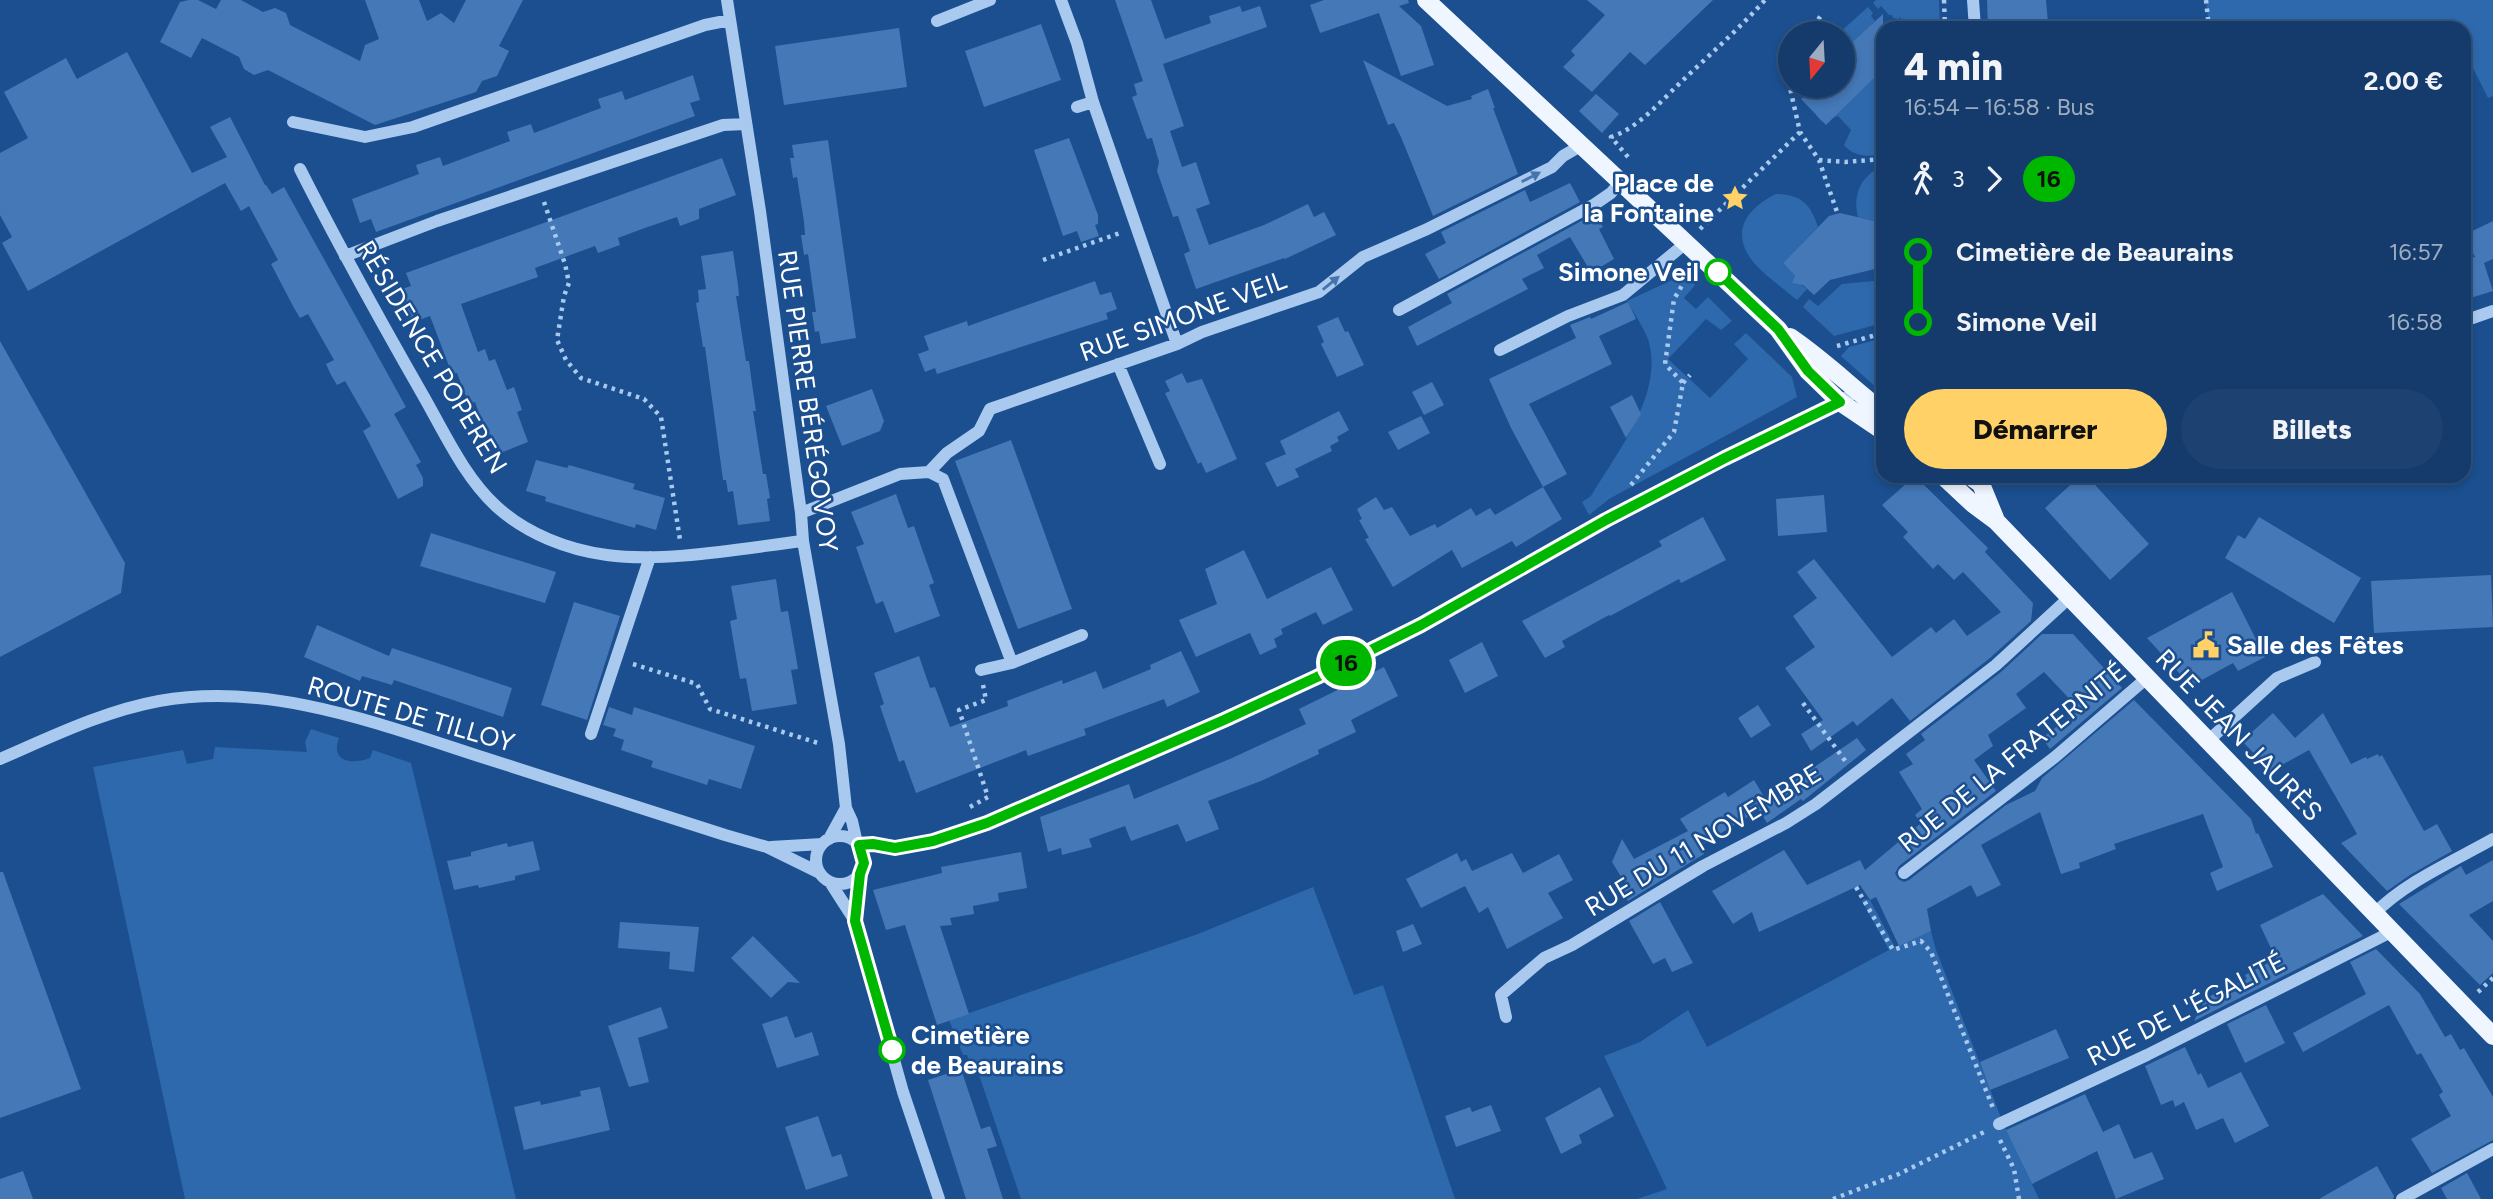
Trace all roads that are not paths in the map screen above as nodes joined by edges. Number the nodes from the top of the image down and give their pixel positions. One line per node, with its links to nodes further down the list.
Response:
1 (727, 0): 6 (street, RUE PIERRE BÉRÉGOVOY)
2 (990, 0): 7 (street)
3 (1060, 0): 9 (street)
4 (1426, 0): 13 (main road)
5 (1973, 0): 8 (street)
6 (730, 20): 11 (street); 12 (street, RUE PIERRE BÉRÉGOVOY)
7 (937, 21)
8 (1974, 21)
9 (1093, 102): 10 (street); 22 (street)
10 (1077, 107)
11 (293, 122)
12 (746, 124): 17 (street); 33 (street, RUE PIERRE BÉRÉGOVOY)
13 (1582, 145): 15 (main road); 22 (street, RUE SIMONE VEIL, one-way to 13)
14 (300, 169): 17 (street, RÉSIDENCE POPEREN)
15 (1621, 181): 16 (main road); 18 (street)
16 (1687, 242): 21 (main road); 23 (street)
17 (345, 257): 36 (street, RÉSIDENCE POPEREN)
18 (1399, 310)
19 (2493, 312): 20 (street)
20 (2471, 319)
21 (1778, 329): 25 (main road); 26 (main road)
22 (1177, 344): 24 (street, RUE SIMONE VEIL)
23 (1500, 350)
24 (1118, 363): 29 (street); 30 (street, RUE SIMONE VEIL)
25 (1857, 392): 26 (street); 27 (main road)
26 (1840, 402): 28 (main road); 49 (street)
27 (1876, 407)
28 (1876, 425)
29 (1160, 464)
30 (929, 472): 33 (street); 40 (street)
31 (1952, 483): 34 (main road, RUE JEAN JAURÈS)
32 (1980, 483): 34 (main road)
33 (801, 513): 35 (street, RUE PIERRE BÉRÉGOVOY)
34 (1996, 521): 37 (main road, RUE JEAN JAURÈS)
35 (803, 541): 36 (street, RÉSIDENCE POPEREN); 46 (street, RUE PIERRE BÉRÉGOVOY)
36 (650, 557): 43 (street)
37 (2070, 597): 42 (main road, RUE JEAN JAURÈS); 57 (street, RUE DU 11 NOVEMBRE)
38 (1082, 635): 40 (street)
39 (2315, 662): 44 (street)
40 (1012, 663): 41 (street)
41 (981, 670)
42 (2148, 677): 44 (main road, RUE JEAN JAURÈS); 51 (street, RUE DE LA FRATERNITÉ)
43 (591, 734)
44 (2209, 740): 54 (main road, RUE JEAN JAURÈS)
45 (0, 759): 50 (street, ROUTE DE TILLOY)
46 (846, 808): 48 (street); 49 (street, RUE PIERRE BÉRÉGOVOY)
47 (2493, 839): 54 (street)
48 (826, 842): 49 (street); 50 (street, ROUTE DE TILLOY); 53 (street)
49 (858, 844): 52 (street)
50 (767, 847): 53 (street, ROUTE DE TILLOY)
51 (1904, 873)
52 (860, 874): 53 (street); 55 (street)
53 (825, 878): 55 (street)
54 (2374, 914): 56 (main road, RUE JEAN JAURÈS)
55 (855, 921): 61 (street)
56 (2391, 932): 58 (main road, RUE JEAN JAURÈS); 59 (street, RUE DE L'ÉGALITÉ)
57 (1506, 1017)
58 (2493, 1036)
59 (1996, 1126)
60 (2493, 1149): 62 (street)
61 (939, 1199)
62 (2402, 1199)

